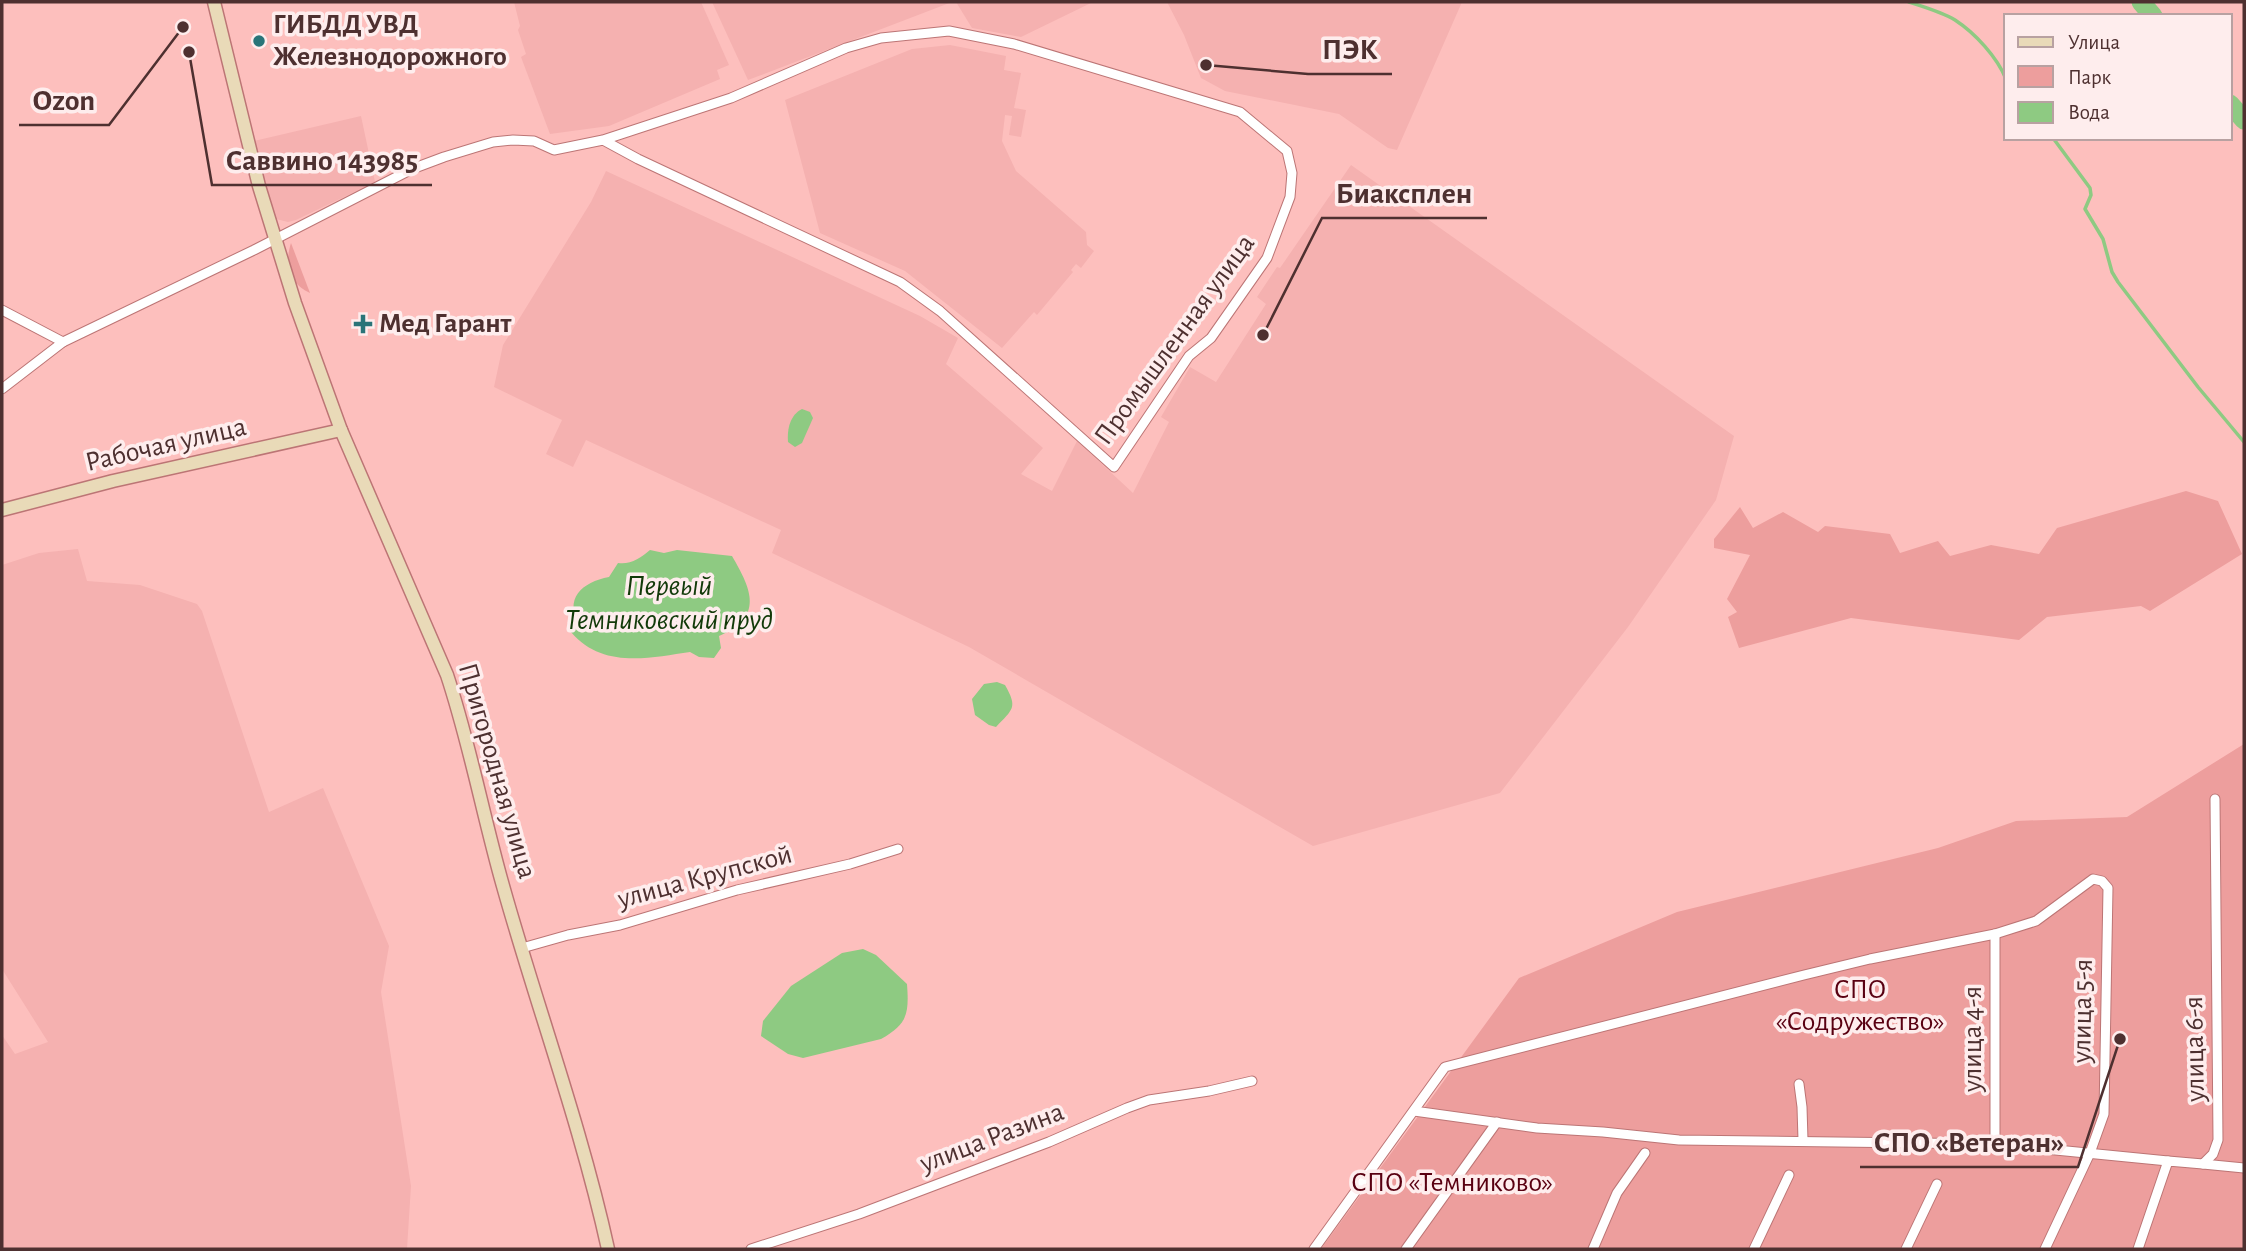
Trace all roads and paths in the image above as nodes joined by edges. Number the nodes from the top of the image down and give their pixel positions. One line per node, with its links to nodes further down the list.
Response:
1 (214, 2): 3 (street, Пригородная улица)
2 (603, 140): 2 (street, Промышленная улица); 3 (street, Промышленная улица)
3 (275, 239): 5 (street, Промышленная улица); 7 (street, Пригородная улица)
4 (2, 310): 5 (street)
5 (63, 342): 6 (street, Промышленная улица)
6 (2, 389)
7 (341, 430): 8 (street, Рабочая улица); 12 (street, Пригородная улица)
8 (2, 510)
9 (2215, 799): 22 (street, улица 6-я)
10 (898, 849): 12 (street, улица Крупской)
11 (1995, 933): 15 (street); 18 (street, улица 4-я); 20 (street, улица 5-я)
12 (522, 948): 26 (street, Пригородная улица)
13 (1252, 1081): 27 (street, улица Разина)
14 (1799, 1084): 17 (street)
15 (1414, 1111): 16 (street); 28 (street)
16 (1497, 1122): 17 (street); 29 (street)
17 (1803, 1140): 18 (street)
18 (1995, 1144): 20 (street)
19 (1645, 1153): 30 (street)
20 (2090, 1153): 21 (street); 33 (street, улица 5-я)
21 (2168, 1161): 22 (street); 34 (street)
22 (2203, 1164): 23 (street)
23 (2244, 1168)
24 (1789, 1175): 31 (street)
25 (1937, 1184): 32 (street)
26 (608, 1249)
27 (751, 1249)
28 (1314, 1249)
29 (1406, 1249)
30 (1593, 1249)
31 (1754, 1249)
32 (1906, 1249)
33 (2045, 1249)
34 (2138, 1249)

